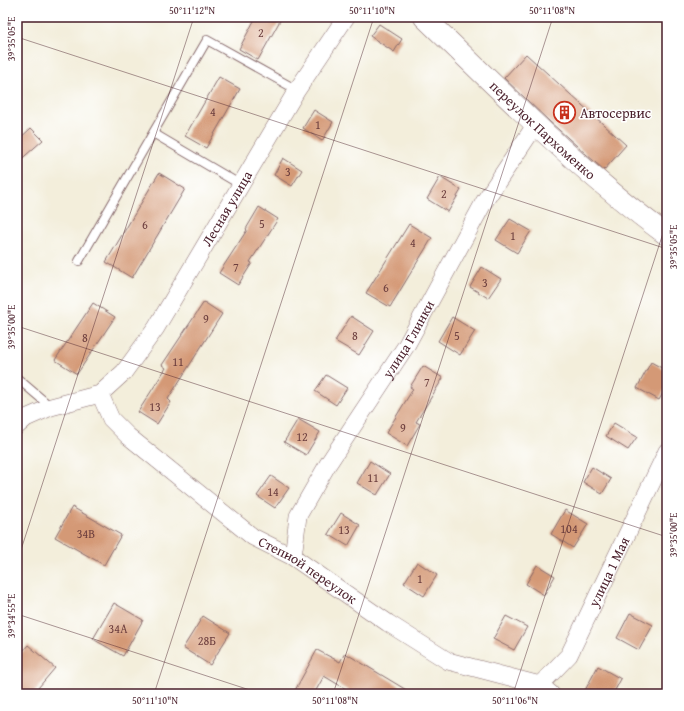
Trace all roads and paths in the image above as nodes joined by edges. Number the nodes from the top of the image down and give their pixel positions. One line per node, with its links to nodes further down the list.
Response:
1 (346, 17): 3 (street, Лесная улица)
2 (424, 17): 4 (street, переулок Пархоменко)
3 (297, 90): 5 (lane); 6 (street, Лесная улица)
4 (536, 124): 7 (street, переулок Пархоменко); 14 (street, улица Глинки)
5 (153, 133): 6 (lane); 8 (lane)
6 (241, 186): 10 (street, Лесная улица)
7 (667, 236)
8 (79, 261)
9 (17, 378): 11 (lane)
10 (100, 394): 11 (street); 14 (street, Степной переулок)
11 (51, 407): 12 (street)
12 (17, 426)
13 (667, 451): 15 (street, улица 1 Мая)
14 (293, 557): 15 (street, Степной переулок)
15 (546, 689)

